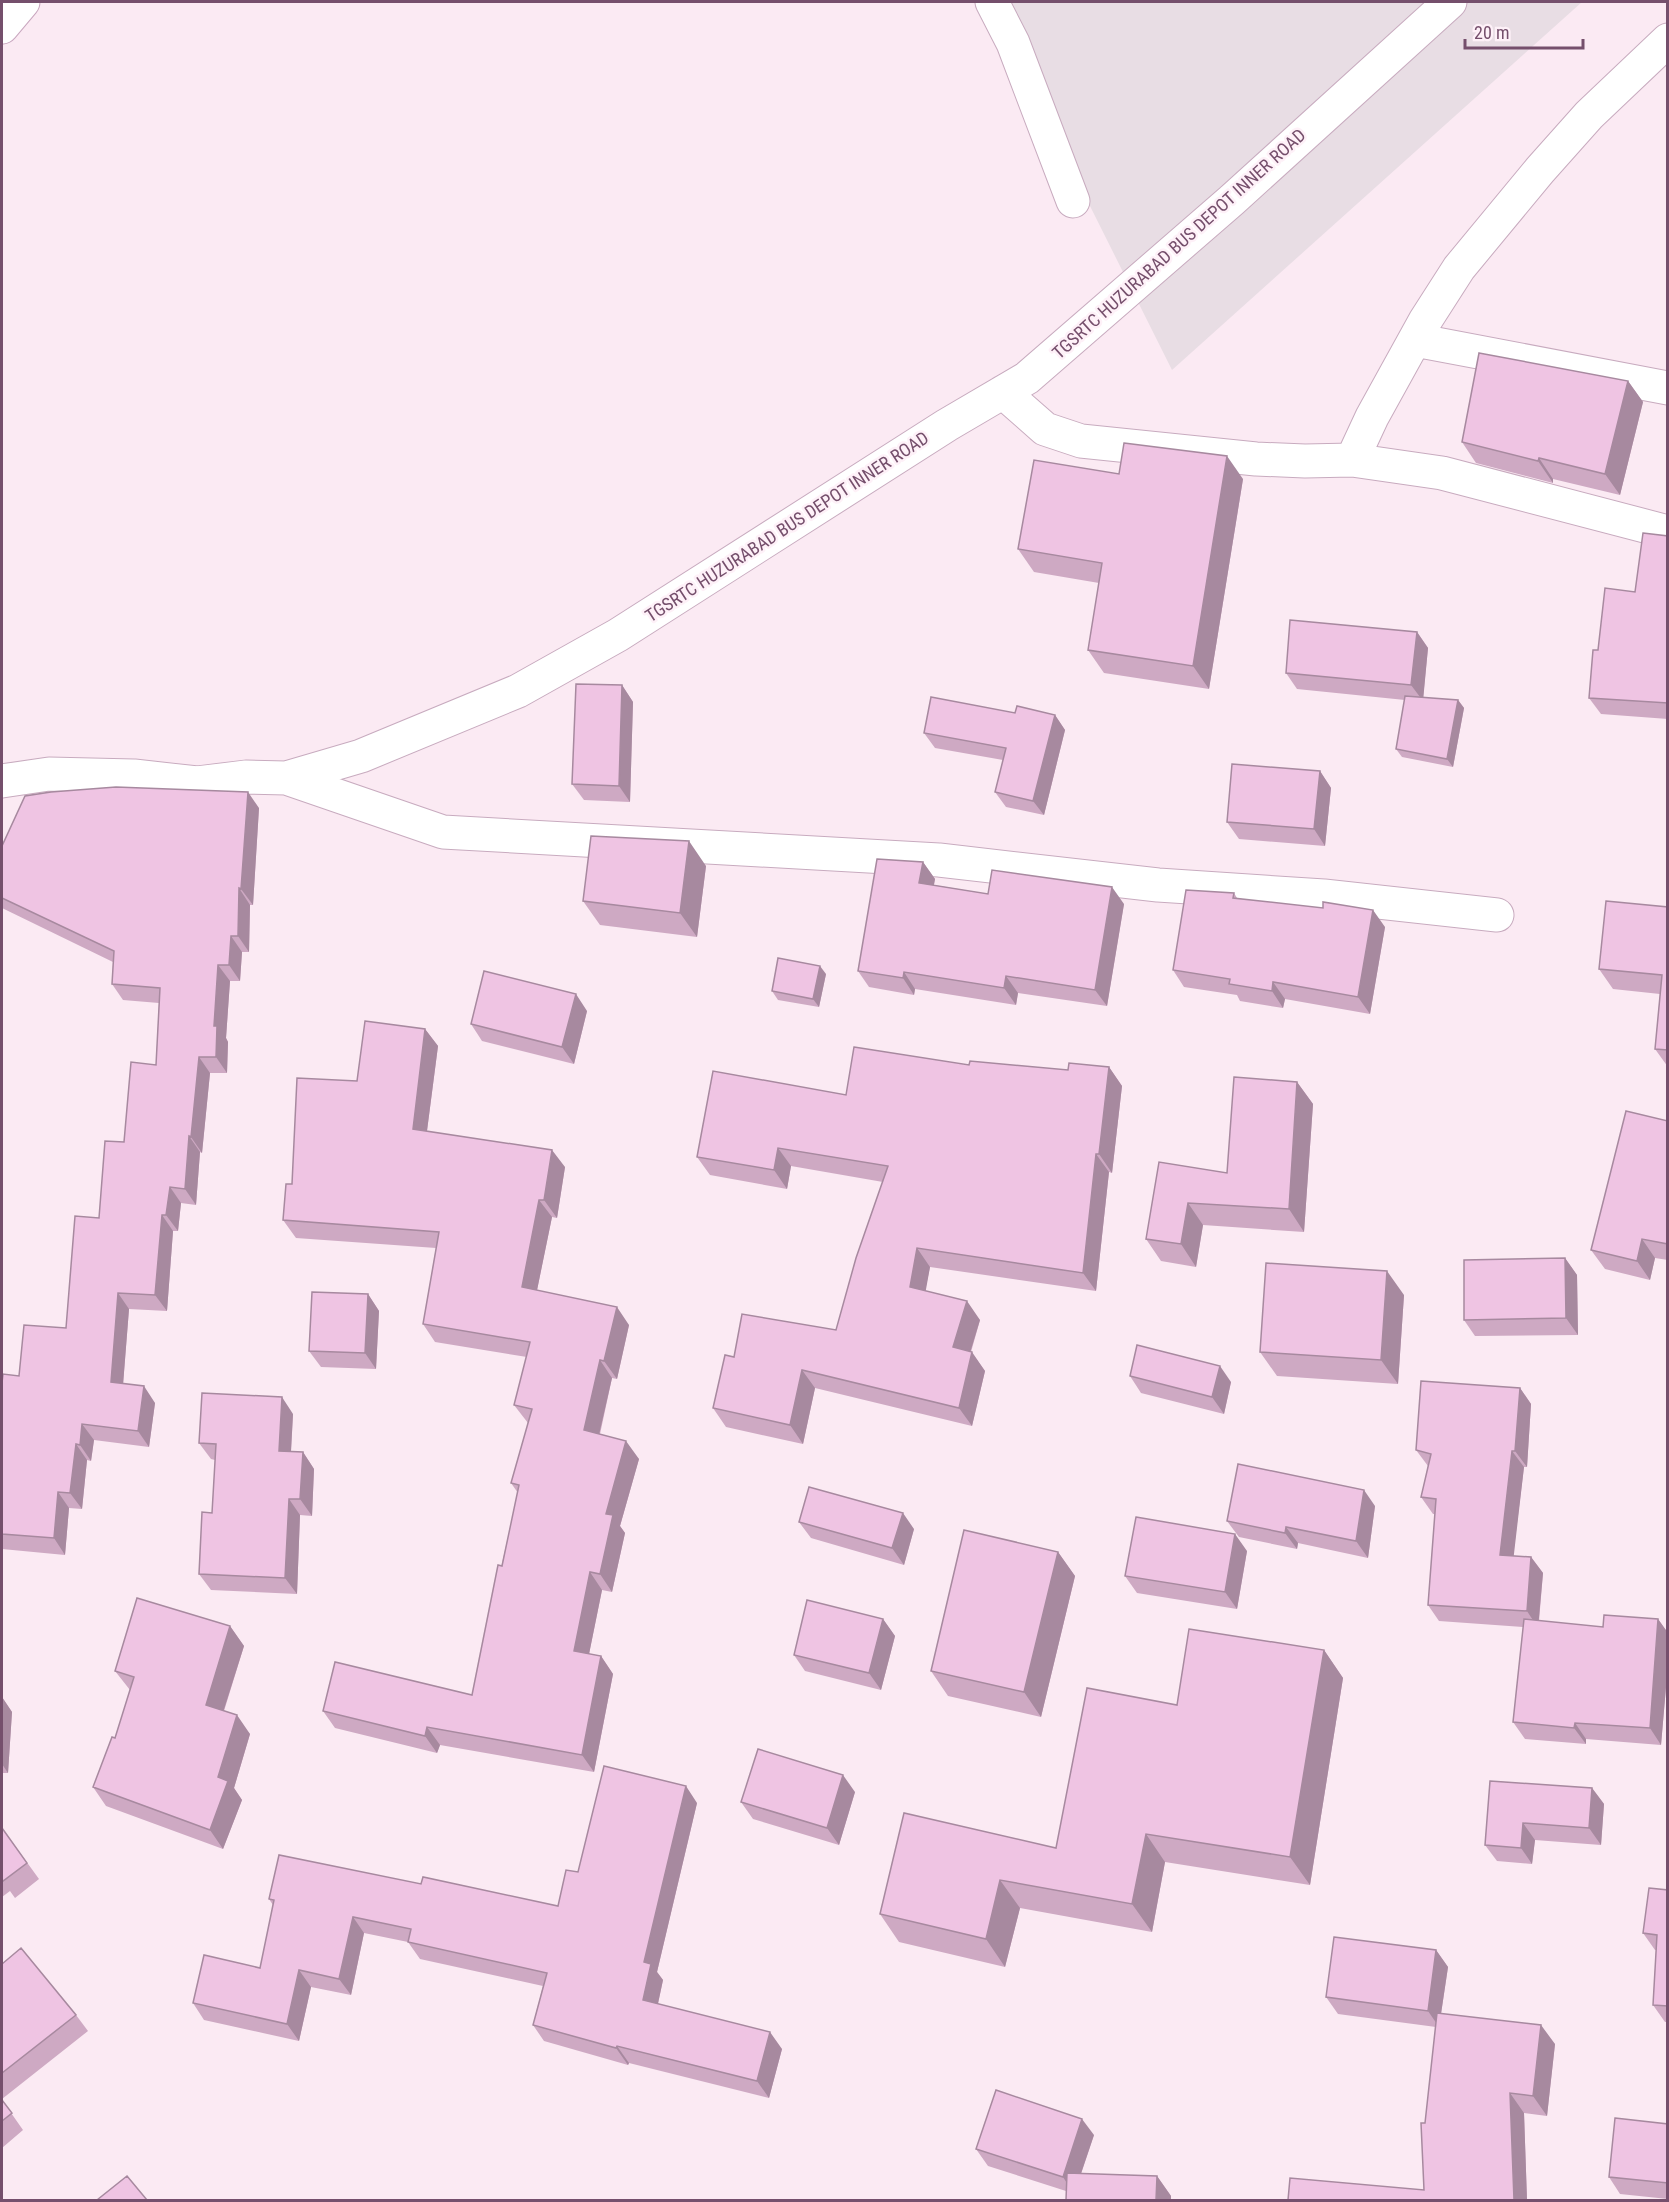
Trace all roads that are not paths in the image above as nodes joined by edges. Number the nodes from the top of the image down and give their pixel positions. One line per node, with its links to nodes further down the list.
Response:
1 (24, 2): 4 (street)
2 (992, 2): 6 (street)
3 (1450, 2): 9 (street, TGSRTC HUZURABAD BUS DEPOT INNER ROAD)
4 (2, 27)
5 (1668, 40): 7 (street)
6 (1073, 201)
7 (1415, 340): 8 (street); 10 (street)
8 (1668, 388)
9 (1003, 392): 10 (street); 12 (street, TGSRTC HUZURABAD BUS DEPOT INNER ROAD)
10 (1353, 460): 11 (street)
11 (1668, 532)
12 (286, 778): 13 (street, TGSRTC HUZURABAD BUS DEPOT INNER ROAD); 14 (street)
13 (2, 781)
14 (1497, 915)

